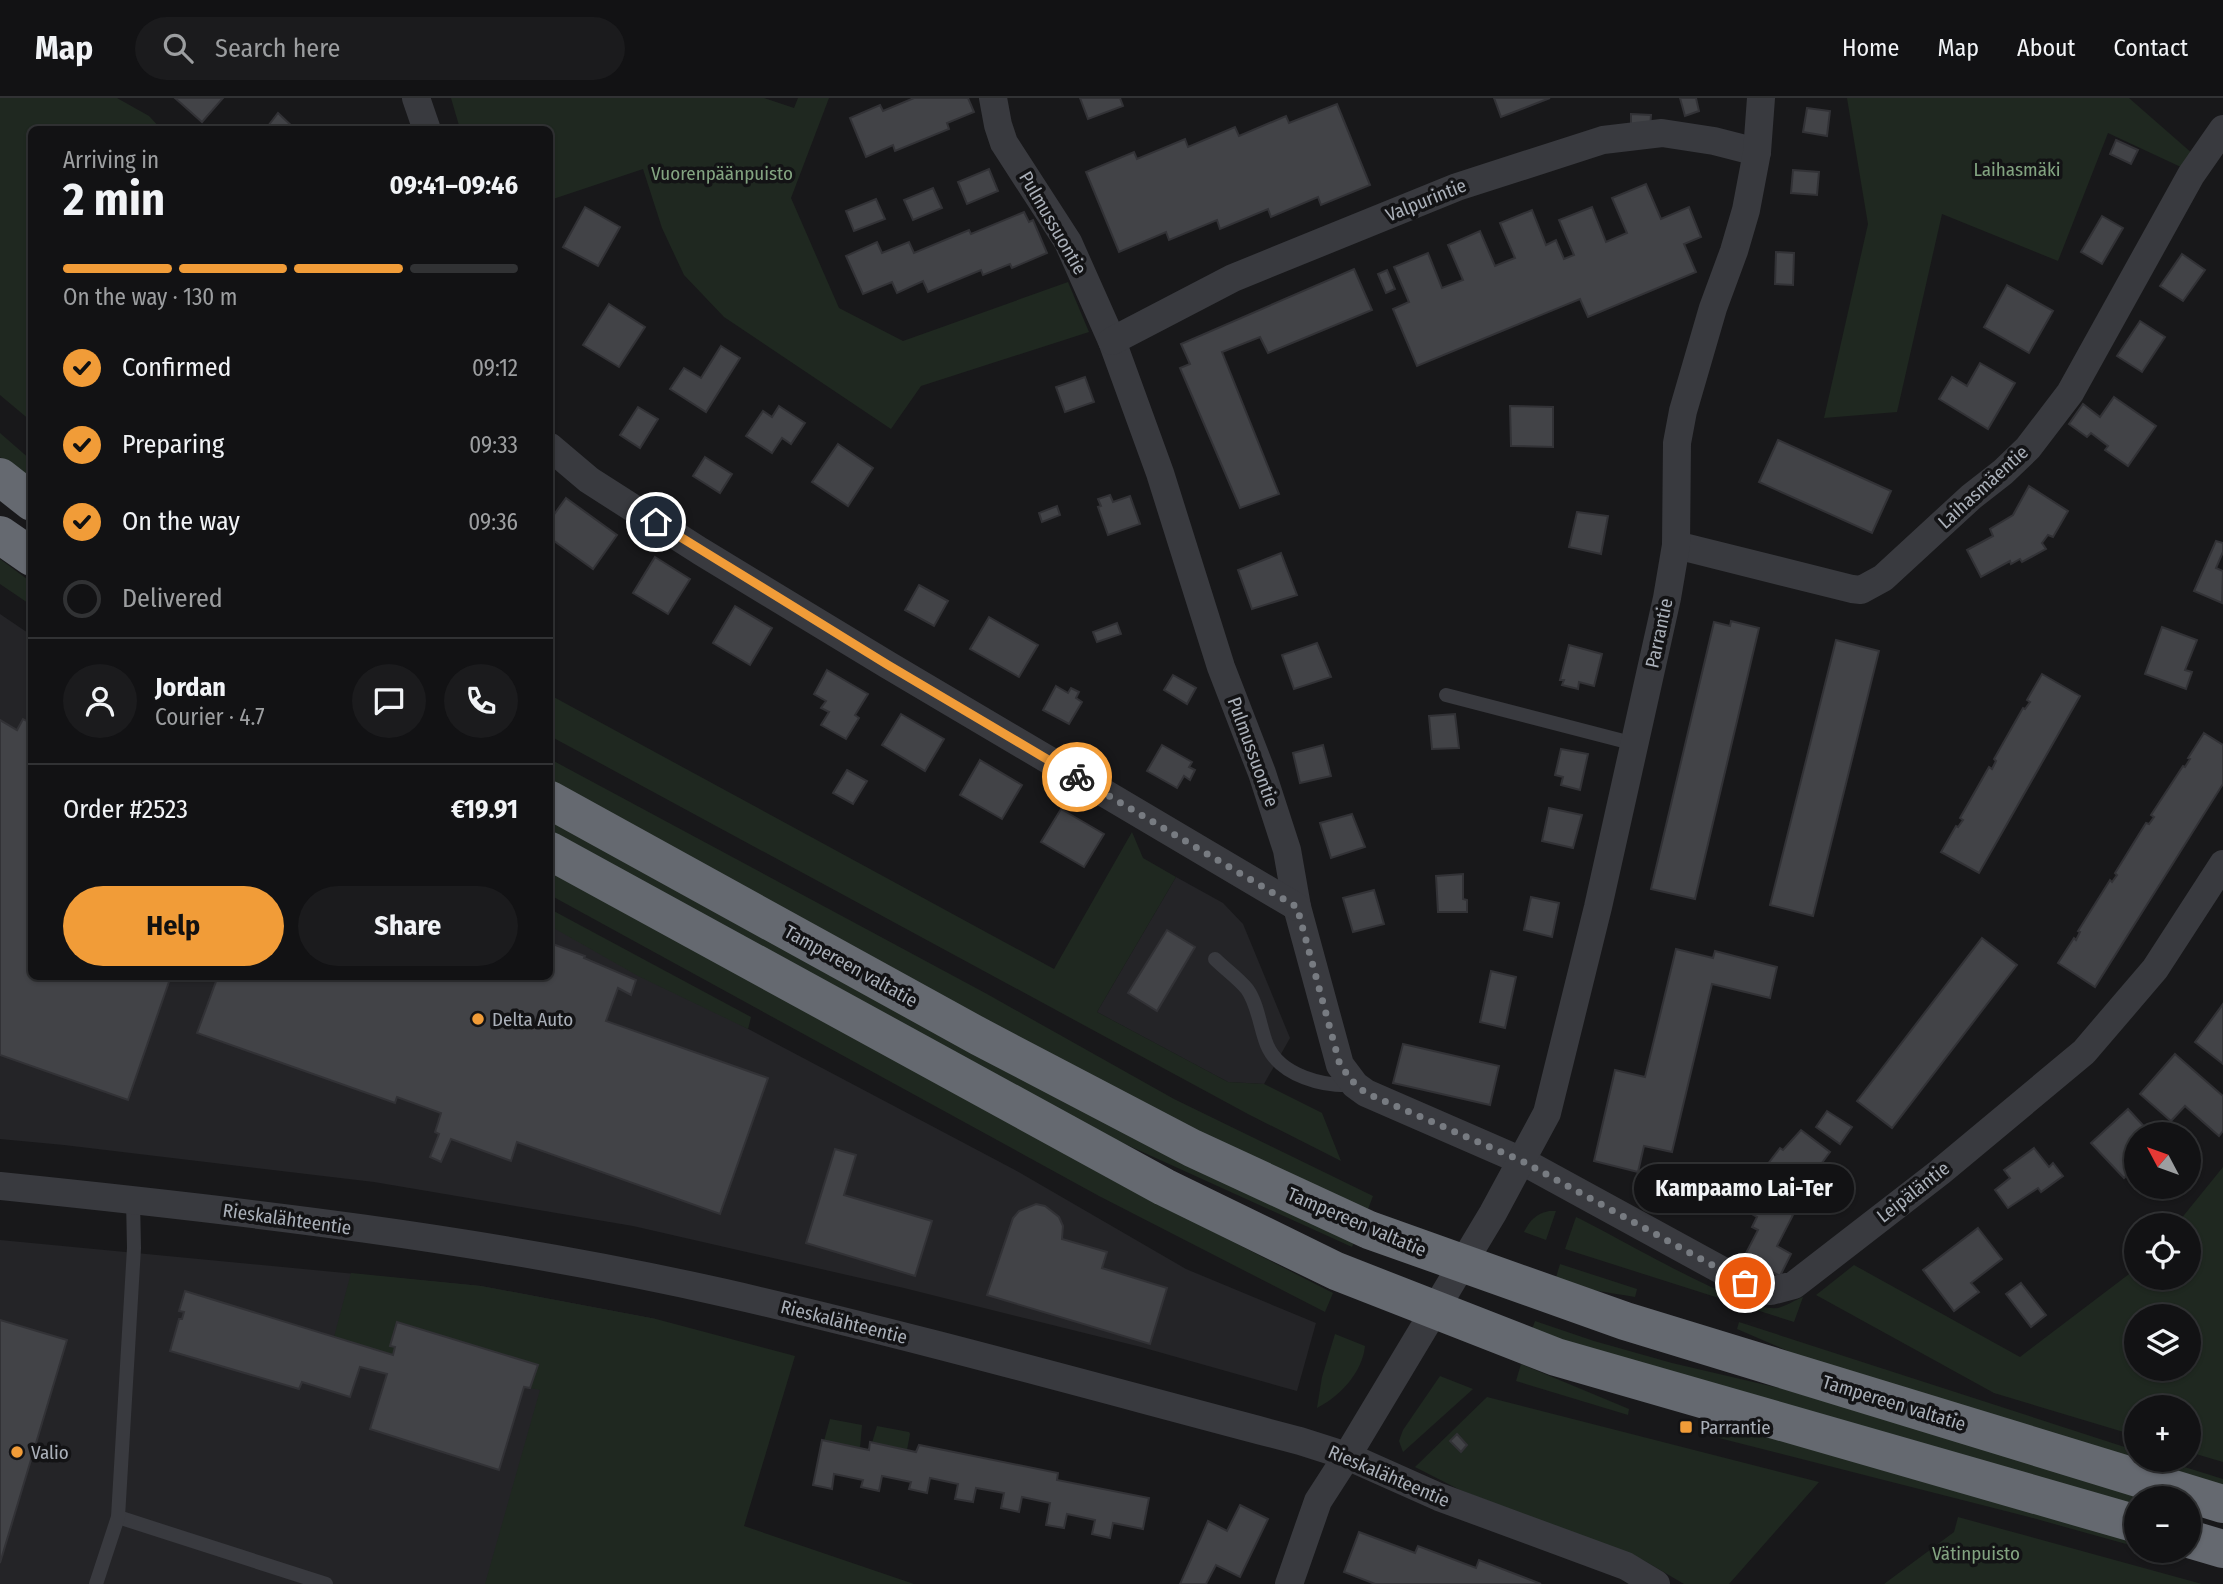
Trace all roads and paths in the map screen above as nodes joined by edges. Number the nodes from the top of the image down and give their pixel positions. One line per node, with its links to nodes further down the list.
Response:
1 (416, 98): 4 (street)
2 (993, 98): 7 (street, Pulmussuontie)
3 (1760, 98): 6 (street, Parrantie)
4 (426, 126)
5 (2223, 129): 12 (street, Laihasmäentie)
6 (1757, 152): 7 (street, Valpurintie); 12 (street, Parrantie)
7 (1112, 341): 19 (street, Pulmussuontie)
8 (553, 450): 19 (street)
9 (0, 477): 10 (highway)
10 (28, 499)
11 (0, 535): 13 (highway)
12 (1676, 545): 15 (street, Parrantie)
13 (28, 554)
14 (1446, 695): 15 (lane)
15 (1635, 744): 22 (street, Parrantie)
16 (553, 802): 25 (highway, Tampereen valtatie)
17 (553, 853): 26 (highway)
18 (2223, 864): 22 (street, Leipäläntie)
19 (1297, 907): 21 (street, Pulmussuontie)
20 (1215, 959): 21 (lane)
21 (1355, 1084): 22 (street, Pulmussuontie)
22 (1522, 1161): 25 (street)
23 (0, 1186): 24 (street, Rieskalähteentie)
24 (133, 1199): 27 (street, Rieskalähteentie); 29 (lane)
25 (1462, 1265): 26 (street); 28 (highway, Tampereen valtatie)
26 (1434, 1310): 27 (street); 30 (highway)
27 (1347, 1456): 35 (street); 36 (street, Rieskalähteentie)
28 (2223, 1504)
29 (118, 1517): 33 (lane); 34 (lane)
30 (2124, 1520)
31 (2201, 1543): 32 (highway)
32 (2223, 1549)
33 (96, 1584)
34 (326, 1584)
35 (1289, 1584)
36 (1656, 1584)

